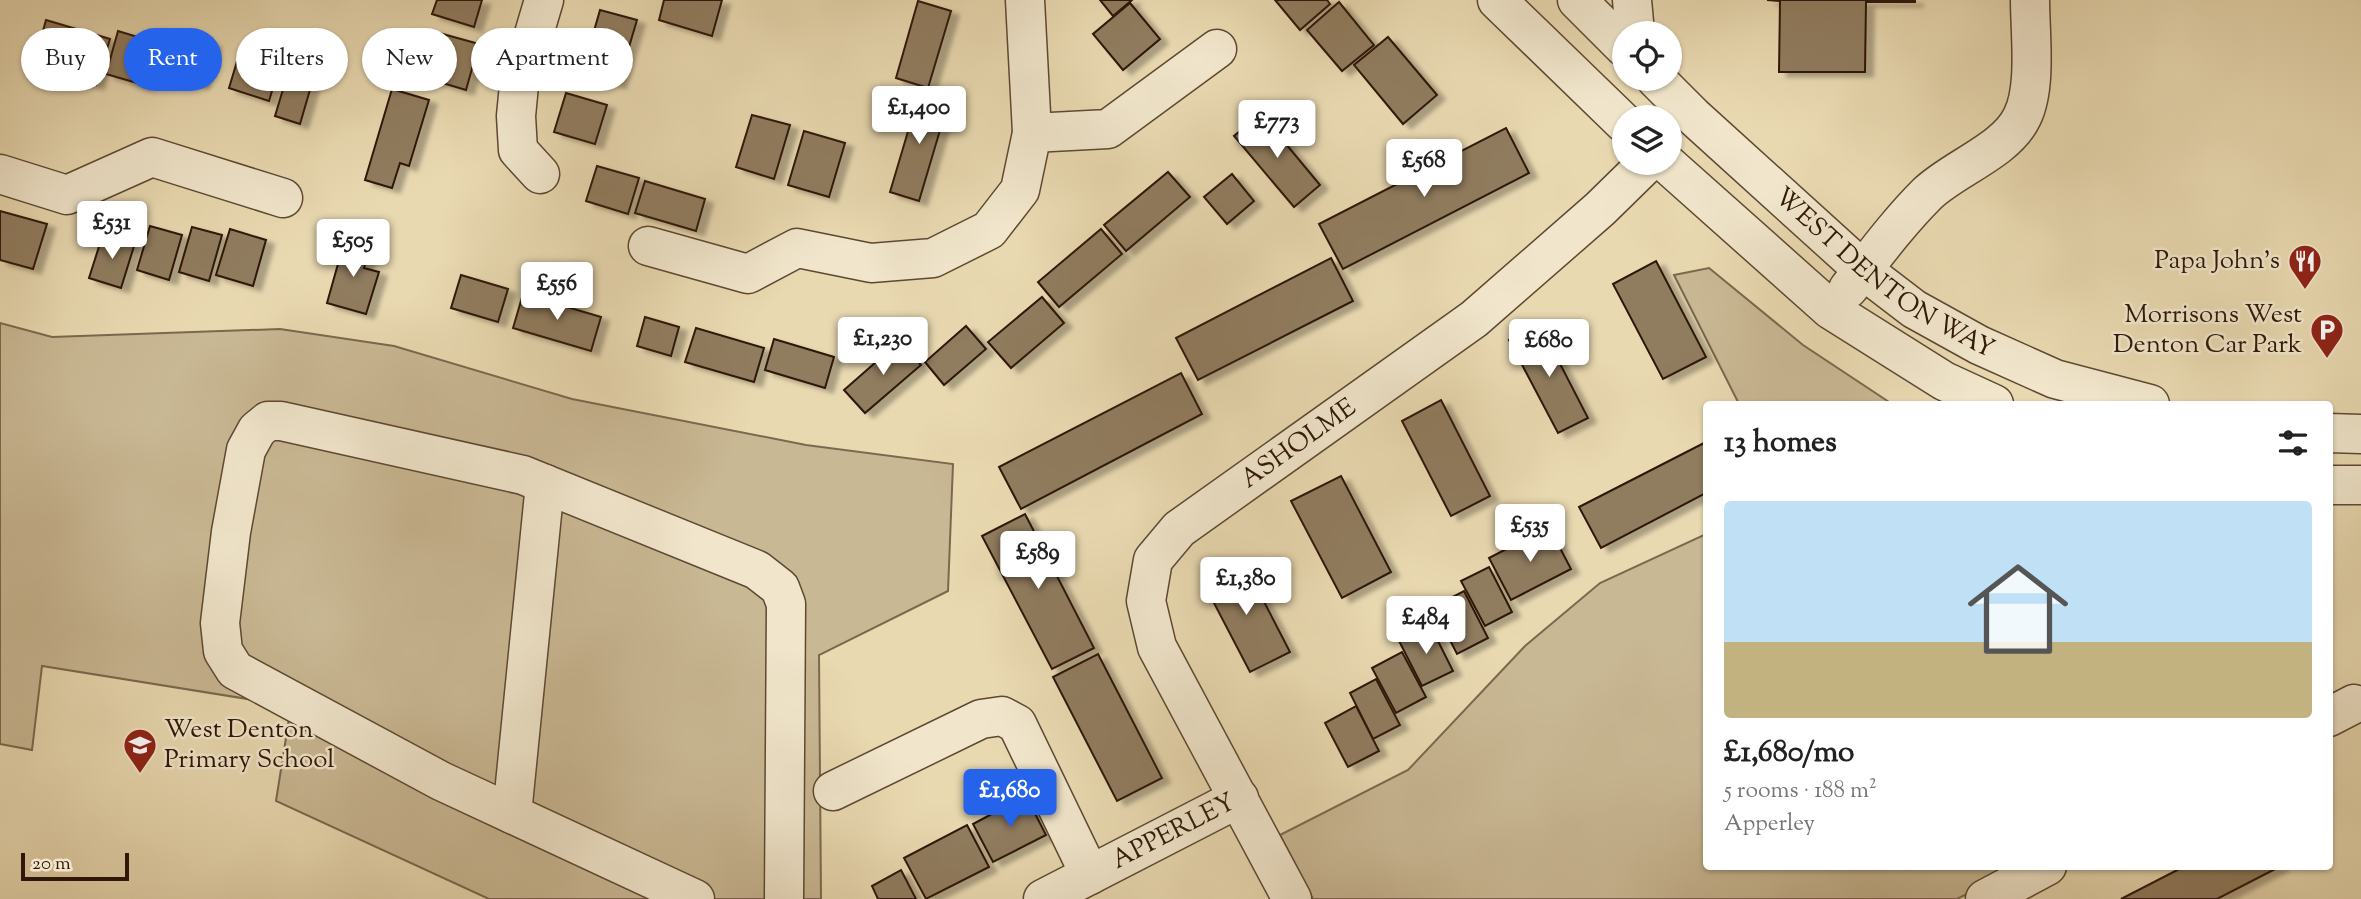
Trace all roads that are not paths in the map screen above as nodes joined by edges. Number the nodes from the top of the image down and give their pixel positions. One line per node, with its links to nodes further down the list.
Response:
1 (544, 0): 14 (street)
2 (1025, 0): 12 (street)
3 (1577, 0): 8 (street)
4 (1632, 0): 7 (street)
5 (2030, 0): 19 (street)
6 (1508, 6): 10 (street)
7 (1634, 21)
8 (1612, 35)
9 (1217, 49): 12 (street)
10 (1612, 111)
11 (1682, 129): 19 (street, WEST DENTON WAY)
12 (1032, 133): 18 (street)
13 (0, 174): 17 (street)
14 (540, 174)
15 (1635, 175): 29 (street, ASHOLME)
16 (1679, 175): 20 (street, WEST DENTON WAY)
17 (283, 198)
18 (648, 246)
19 (1863, 270): 20 (street); 22 (street, WEST DENTON WAY)
20 (1831, 310): 21 (street, WEST DENTON WAY)
21 (1987, 401)
22 (2139, 401)
23 (2333, 433): 24 (street)
24 (2361, 434)
25 (545, 484): 30 (street); 30 (street); 34 (street)
26 (2333, 485): 27 (street)
27 (2361, 485)
28 (833, 791): 32 (street)
29 (1239, 798): 32 (street, APPERLEY); 36 (street, APPERLEY)
30 (512, 814): 33 (street)
31 (2039, 870): 37 (street)
32 (1090, 875): 35 (street, APPERLEY)
33 (695, 899)
34 (784, 899)
35 (1043, 899)
36 (1292, 899)
37 (1985, 899)

